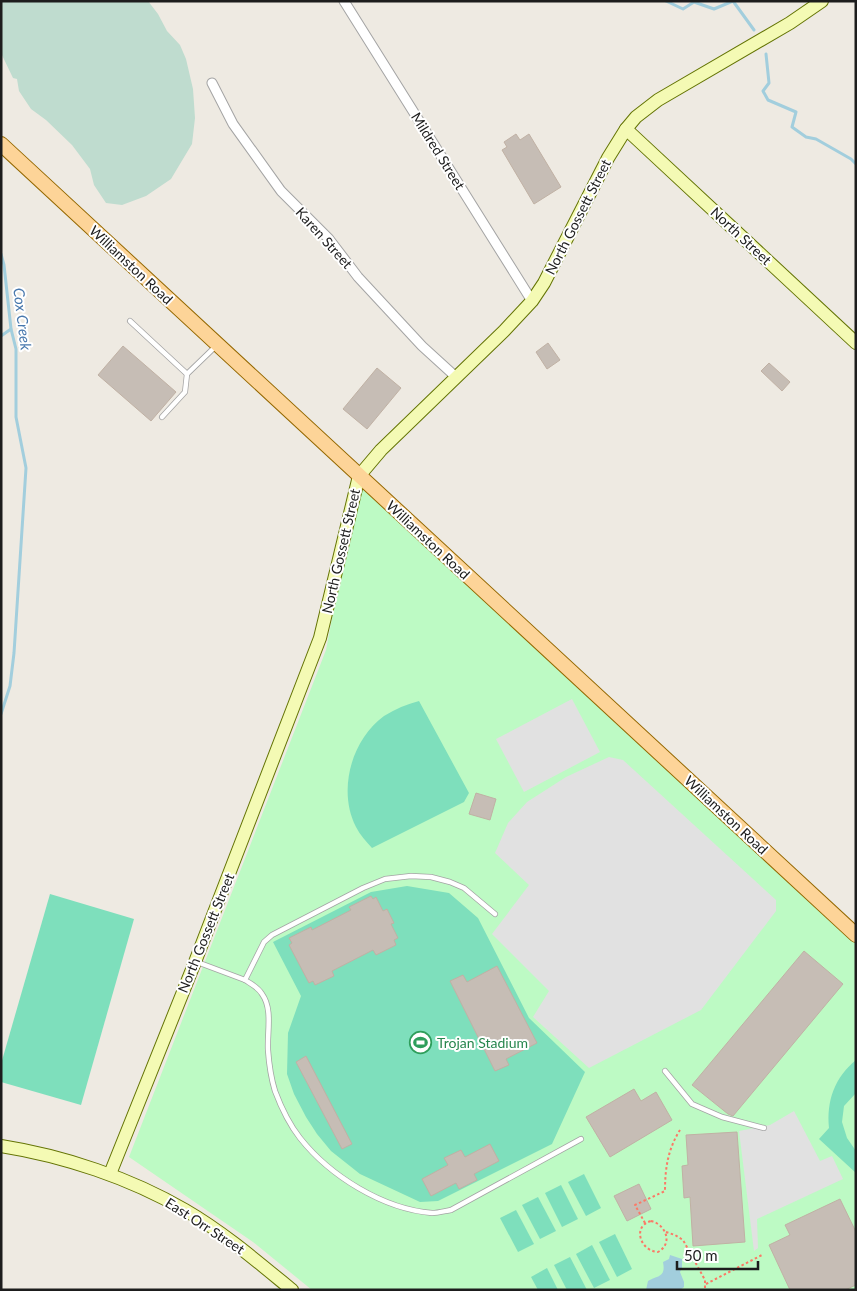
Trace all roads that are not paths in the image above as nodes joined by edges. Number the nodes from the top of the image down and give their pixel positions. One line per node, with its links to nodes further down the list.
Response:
1 (344, 1): 6 (street, Mildred Street)
2 (822, 1): 4 (street, North Gossett Street)
3 (212, 83): 11 (street, Karen Street)
4 (626, 129): 6 (street, North Gossett Street); 8 (street, North Street)
5 (1, 144): 9 (main road, Williamston Road)
6 (532, 301): 11 (street, North Gossett Street)
7 (130, 321): 10 (lane)
8 (856, 343)
9 (217, 345): 10 (lane); 13 (main road, Williamston Road)
10 (188, 374): 12 (lane)
11 (456, 377): 13 (street, North Gossett Street)
12 (162, 417)
13 (359, 476): 15 (main road, Williamston Road); 16 (street, North Gossett Street)
14 (495, 914): 17 (lane)
15 (856, 935)
16 (195, 962): 17 (lane); 22 (street, North Gossett Street)
17 (245, 980): 20 (lane)
18 (665, 1071): 19 (lane)
19 (764, 1128)
20 (581, 1140)
21 (1, 1146): 22 (street, East Orr Street)
22 (110, 1174): 23 (street, East Orr Street)
23 (292, 1290)

